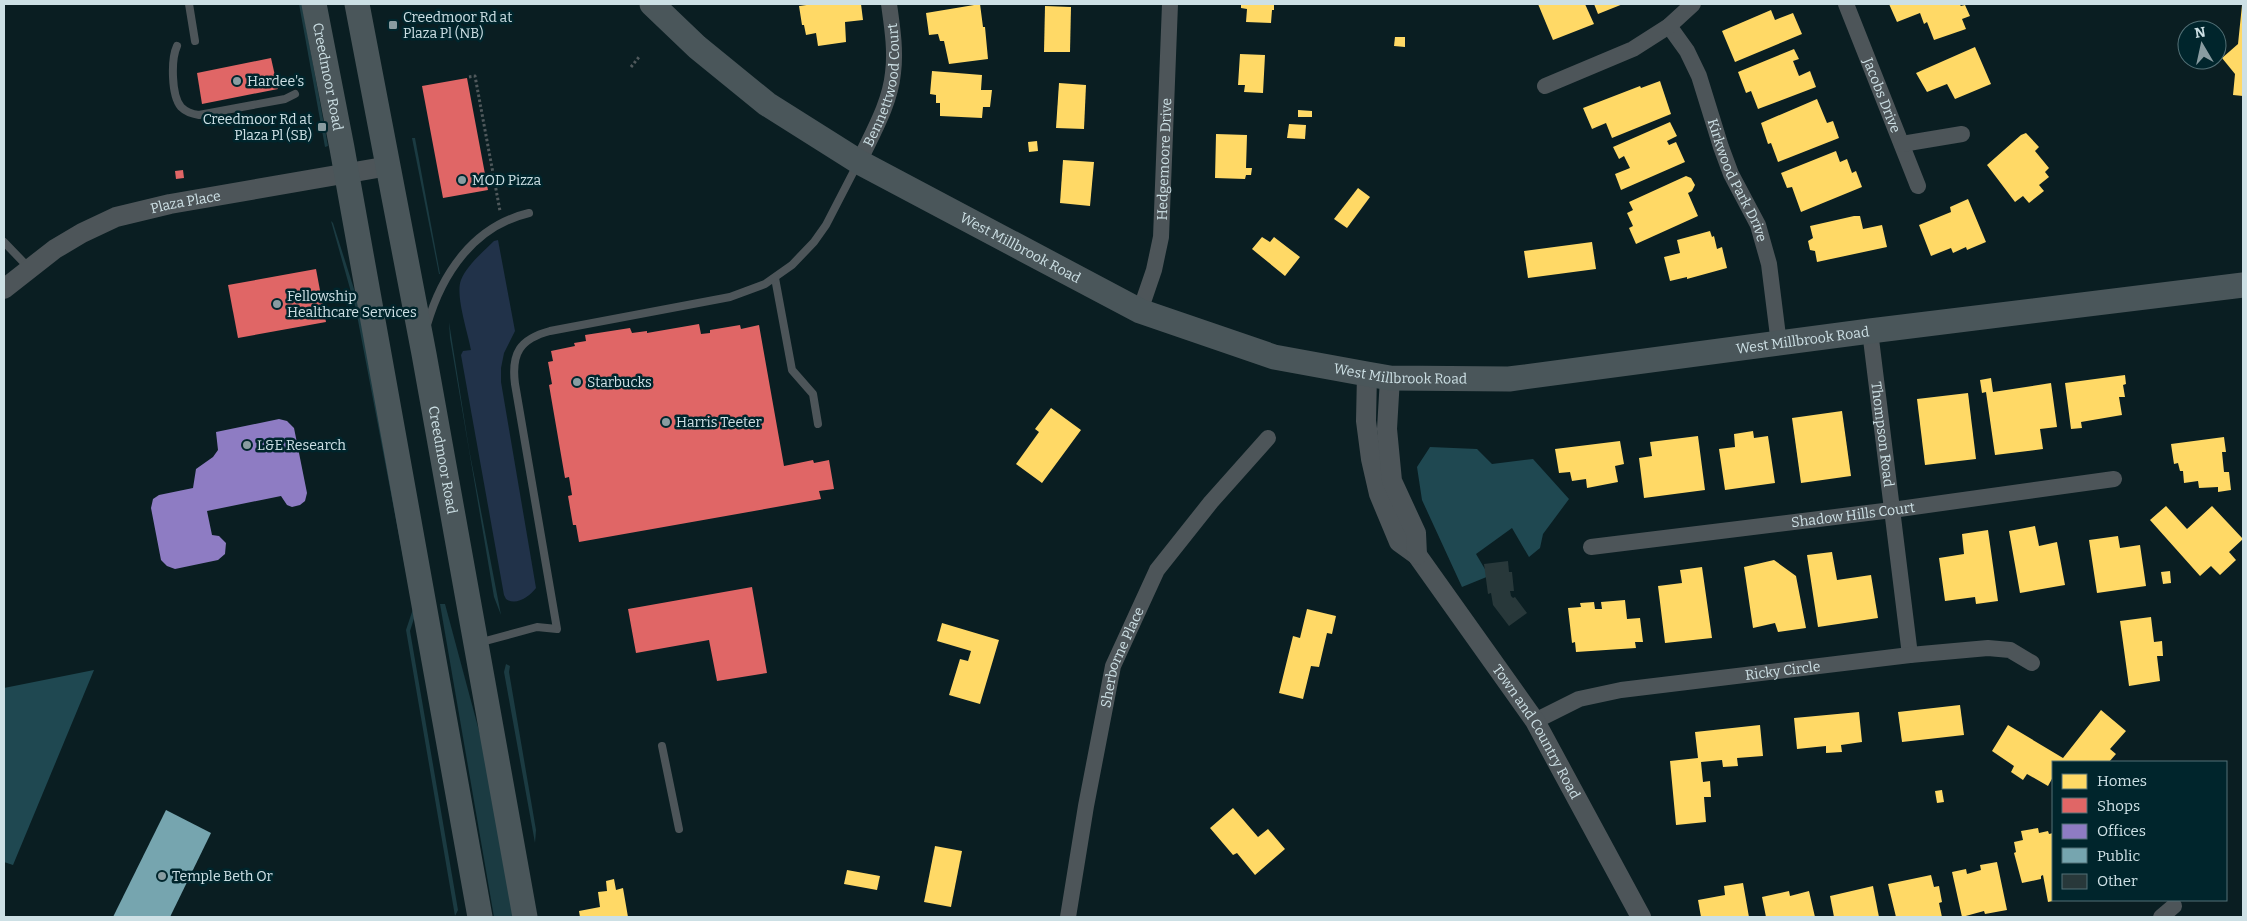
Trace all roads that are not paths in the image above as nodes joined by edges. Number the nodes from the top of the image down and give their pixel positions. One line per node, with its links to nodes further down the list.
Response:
1 (189, 4): 10 (lane)
2 (314, 4): 18 (main road, Creedmoor Road)
3 (357, 4): 17 (main road, Creedmoor Road)
4 (652, 4): 16 (main road, West Millbrook Road)
5 (889, 4): 16 (street, Bennettwood Court)
6 (1170, 4): 26 (street, Hedgemoore Drive)
7 (1694, 4): 9 (street)
8 (1846, 4): 15 (street, Jacobs Drive)
9 (1669, 26): 12 (street); 28 (street, Kirkwood Park Drive)
10 (195, 41)
11 (178, 46): 13 (lane)
12 (1545, 86)
13 (295, 94)
14 (1962, 134): 15 (street)
15 (1902, 144): 19 (street, Jacobs Drive)
16 (859, 162): 23 (lane); 26 (main road, West Millbrook Road)
17 (389, 166): 18 (street, Plaza Place); 29 (main road, Creedmoor Road)
18 (347, 173): 22 (street, Plaza Place); 43 (main road, Creedmoor Road)
19 (1918, 186)
20 (528, 213): 29 (lane)
21 (4, 242): 22 (lane)
22 (29, 268): 25 (street, Plaza Place)
23 (775, 278): 31 (lane); 36 (lane)
24 (2243, 285): 27 (main road, West Millbrook Road)
25 (4, 289)
26 (1140, 311): 30 (main road, West Millbrook Road)
27 (1870, 331): 28 (main road, West Millbrook Road); 34 (street, Thompson Road)
28 (1779, 344): 30 (main road, West Millbrook Road)
29 (424, 354): 36 (main road, Creedmoor Road)
30 (1379, 376): 39 (street, Town and Country Road)
31 (818, 424)
32 (1268, 438): 45 (street, Sherborne Place)
33 (2114, 478): 34 (street, Shadow Hills Court)
34 (1892, 510): 35 (street, Shadow Hills Court); 37 (street, Thompson Road)
35 (1591, 547)
36 (476, 643): 44 (main road, Creedmoor Road)
37 (1910, 655): 38 (street, Ricky Circle); 39 (street, Ricky Circle)
38 (2032, 663)
39 (1535, 721): 46 (street, Town and Country Road)
40 (662, 746): 41 (lane)
41 (679, 829)
42 (2174, 906): 47 (street)
43 (480, 917)
44 (524, 917)
45 (1068, 917)
46 (1641, 917)
47 (2161, 917)

